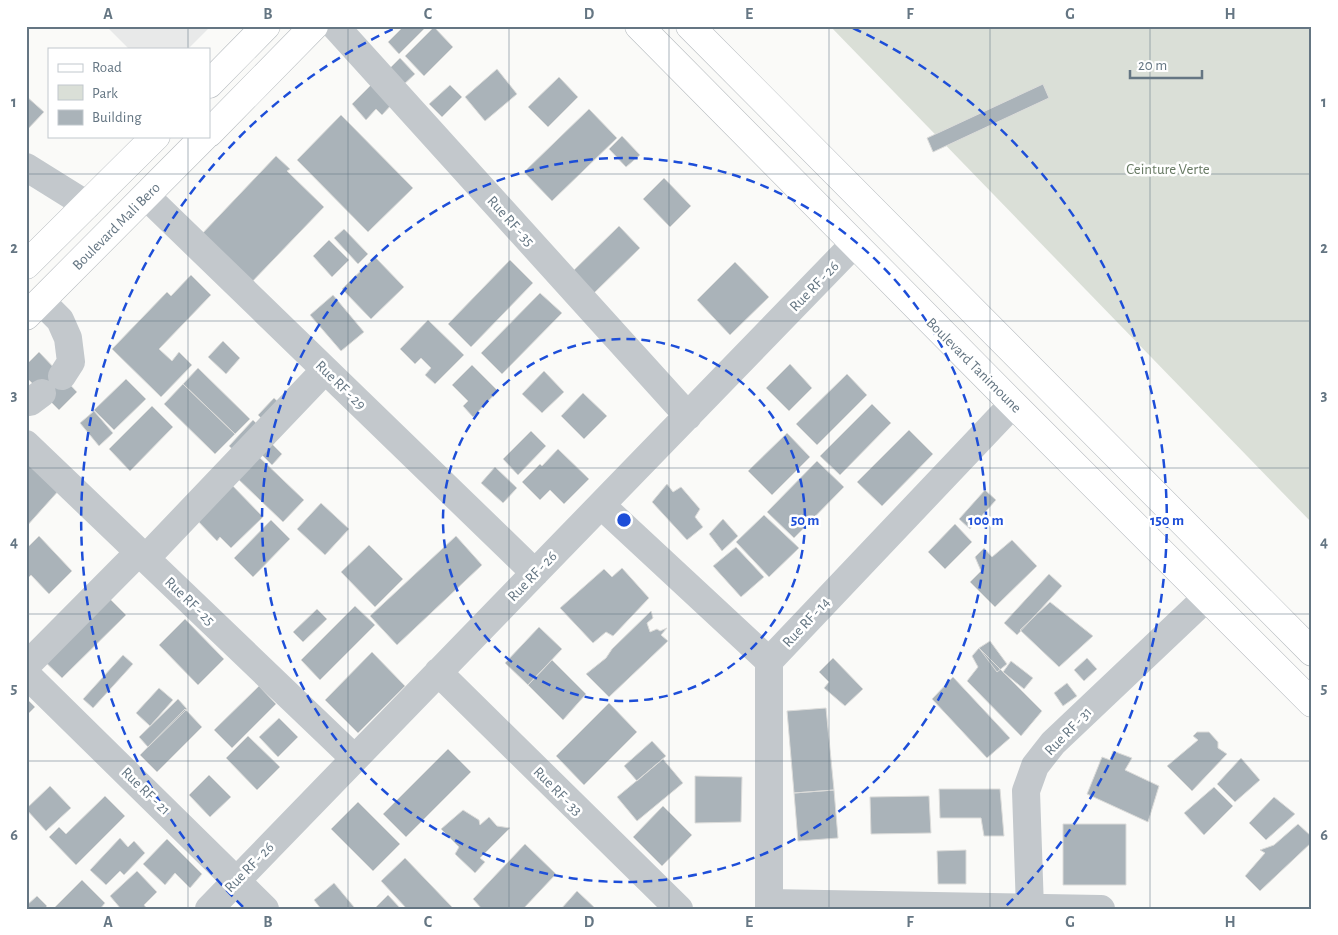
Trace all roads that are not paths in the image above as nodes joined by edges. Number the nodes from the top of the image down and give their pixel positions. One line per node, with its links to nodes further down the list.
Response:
1 (266, 26): 6 (main road)
2 (314, 26): 7 (main road)
3 (335, 26): 23 (street, Rue RF - 35)
4 (639, 26): 12 (main road, Boulevard Tanimoune)
5 (690, 26): 11 (main road)
6 (210, 83)
7 (210, 132)
8 (154, 138): 14 (main road)
9 (203, 138): 13 (main road, Boulevard Mali Bero)
10 (26, 167): 14 (street)
11 (830, 167): 12 (main road); 29 (main road)
12 (804, 193): 16 (main road, Boulevard Tanimoune)
13 (146, 196): 17 (main road, Boulevard Mali Bero); 20 (street, Rue RF - 29)
14 (86, 205): 15 (main road)
15 (61, 231): 17 (main road); 18 (main road)
16 (854, 244): 22 (main road, Boulevard Tanimoune); 23 (street, Rue RF - 26)
17 (86, 255): 19 (main road, Boulevard Mali Bero)
18 (26, 266)
19 (34, 309): 21 (street)
20 (325, 370): 26 (street); 27 (street, Rue RF - 29)
21 (62, 376)
22 (1012, 404): 28 (main road, Boulevard Tanimoune); 30 (street, Rue RF - 14)
23 (688, 416): 25 (street, Rue RF - 26)
24 (26, 444): 26 (street, Rue RF - 25)
25 (601, 505): 27 (street, Rue RF - 26); 30 (street)
26 (142, 555): 31 (street); 35 (street, Rue RF - 25)
27 (535, 573): 32 (street, Rue RF - 26)
28 (1206, 598): 34 (main road, Boulevard Tanimoune); 38 (street, Rue RF - 31)
29 (1312, 652)
30 (769, 661): 37 (street, Rue RF - 14)
31 (26, 666)
32 (438, 672): 35 (street, Rue RF - 26); 41 (street, Rue RF - 33)
33 (26, 674): 36 (street, Rue RF - 21)
34 (1312, 703)
35 (354, 758): 36 (street, Rue RF - 26)
36 (236, 880): 39 (street, Rue RF - 26); 40 (street, Rue RF - 21)
37 (768, 906): 38 (street)
38 (1030, 908): 42 (street)
39 (209, 909)
40 (265, 909)
41 (679, 909)
42 (1100, 909)

